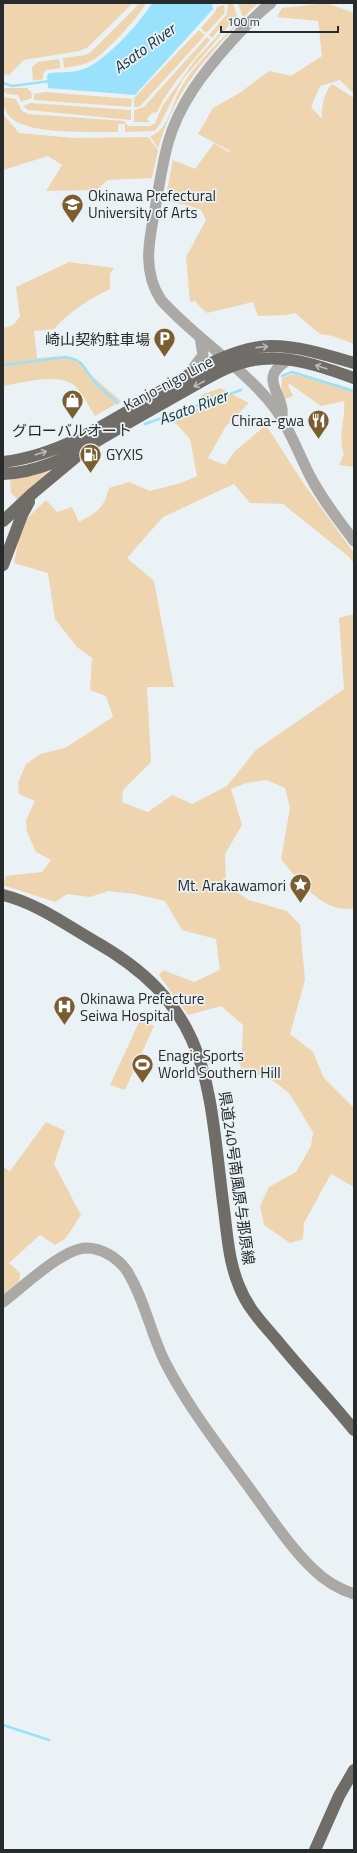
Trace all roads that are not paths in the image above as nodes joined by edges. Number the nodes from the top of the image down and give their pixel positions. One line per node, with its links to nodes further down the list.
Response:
1 (271, 3): 2 (street)
2 (200, 337): 3 (street); 7 (street)
3 (224, 357): 5 (main road, Kanjo-nigo Line, one-way to 5); 6 (street); 7 (main road, Kanjo-nigo Line)
4 (288, 360): 6 (main road, Kanjo-nigo Line); 8 (main road, Kanjo-nigo Line, one-way to 4); 9 (street)
5 (354, 363)
6 (233, 366): 9 (street); 10 (main road, Kanjo-nigo Line, one-way to 10)
7 (188, 375): 11 (main road, Kanjo-nigo Line, one-way to 7)
8 (354, 378)
9 (282, 419): 16 (street)
10 (98, 440): 12 (main road, Kanjo-nigo Line); 13 (main road)
11 (3, 462)
12 (3, 474)
13 (48, 480): 14 (main road); 15 (main road)
14 (3, 522): 15 (main road)
15 (14, 535): 17 (main road)
16 (354, 541)
17 (3, 565)
18 (3, 895): 20 (main road, 県道240号南風原与那原線)
19 (3, 1302): 21 (street)
20 (354, 1430)
21 (354, 1594)
22 (354, 1770): 23 (main road)
23 (315, 1850)

